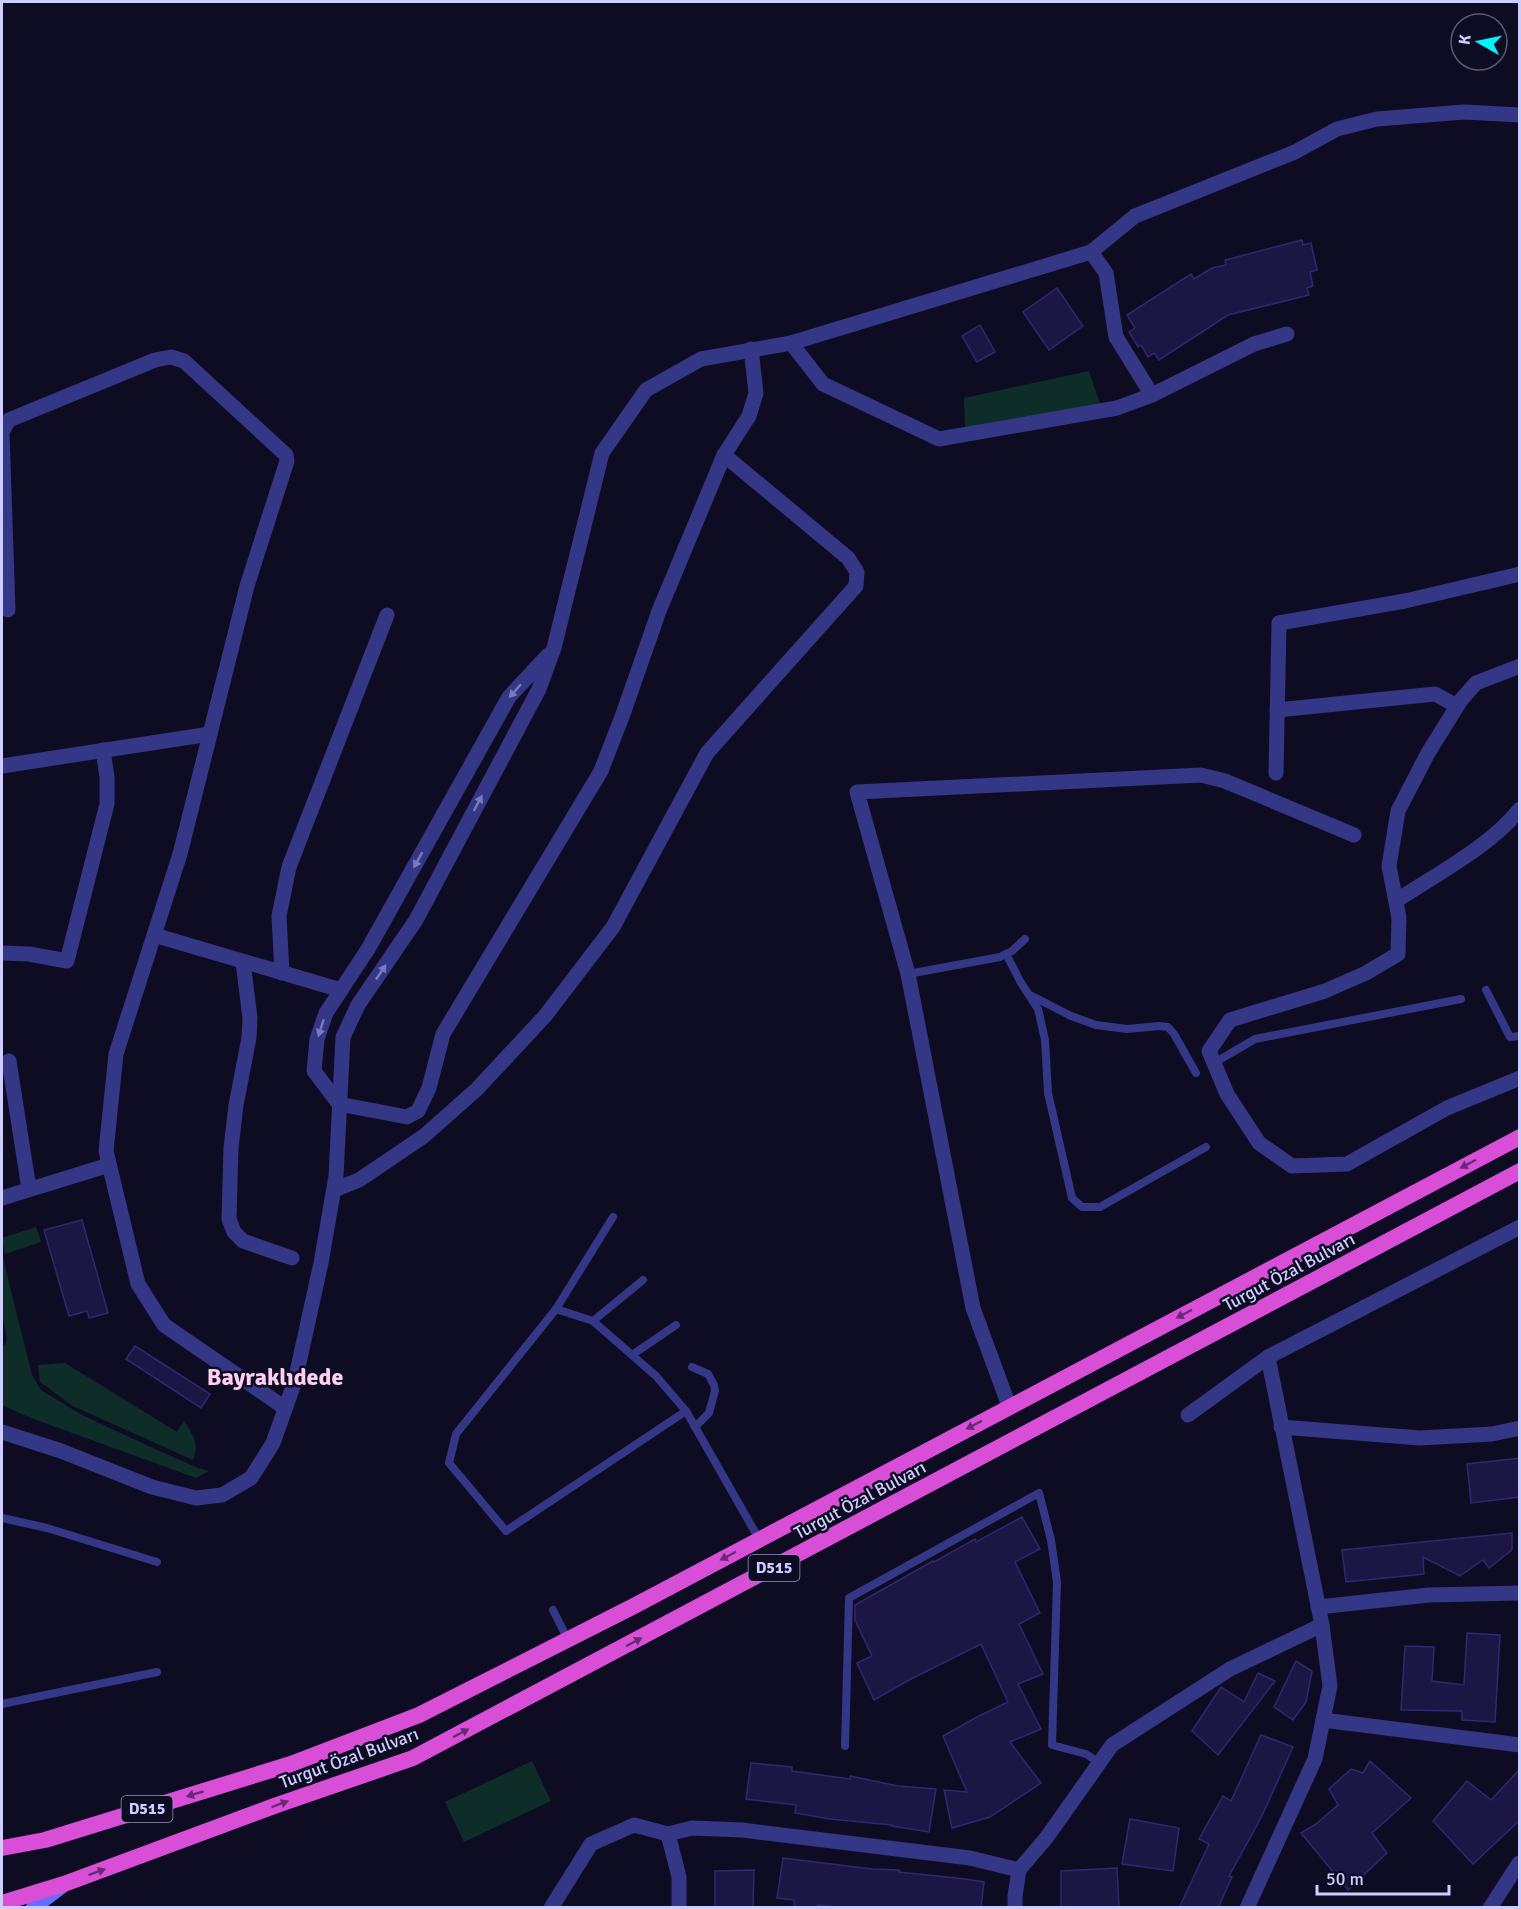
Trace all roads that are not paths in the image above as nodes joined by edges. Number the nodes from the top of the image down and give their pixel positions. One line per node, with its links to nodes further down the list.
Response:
1 (1520, 115): 2 (street)
2 (1091, 252): 4 (street); 6 (street)
3 (1287, 334): 6 (street)
4 (791, 343): 5 (street); 6 (street)
5 (751, 349): 7 (street); 11 (street)
6 (1152, 395)
7 (724, 455): 38 (street); 44 (street)
8 (1520, 574): 14 (street)
9 (8, 610): 15 (street)
10 (387, 615): 27 (street)
11 (555, 648): 29 (street, one-way to 29); 38 (street, one-way to 11)
12 (1520, 666): 13 (street)
13 (1457, 706): 14 (street); 21 (street)
14 (1277, 710): 18 (street)
15 (210, 734): 16 (street); 22 (street)
16 (103, 750): 17 (street); 24 (street)
17 (2, 766)
18 (1276, 773)
19 (1520, 809): 21 (street)
20 (1354, 835): 28 (street)
21 (1396, 900): 35 (street)
22 (154, 935): 26 (street); 41 (street)
23 (1025, 939): 25 (lane)
24 (2, 953)
25 (1006, 954): 28 (lane); 31 (lane)
26 (243, 962): 27 (street); 48 (street)
27 (282, 973): 29 (street)
28 (908, 974): 56 (street)
29 (340, 990): 38 (street, one-way to 38)
30 (1486, 990): 33 (lane)
31 (1031, 996): 36 (lane); 40 (lane)
32 (1461, 999): 35 (lane)
33 (1520, 1036)
34 (9, 1061): 43 (street)
35 (1214, 1063): 37 (street)
36 (1196, 1073)
37 (1520, 1078)
38 (339, 1104): 44 (street)
39 (1520, 1137): 56 (highway, Turgut Özal Bulvarı / D515, one-way to 56)
40 (1206, 1147)
41 (109, 1165): 43 (street); 57 (street)
42 (1520, 1172): 82 (highway, Turgut Özal Bulvarı / D515, one-way to 42)
43 (28, 1190): 45 (street)
44 (334, 1190): 57 (street)
45 (2, 1198)
46 (613, 1217): 50 (lane)
47 (1520, 1227): 54 (street)
48 (292, 1258)
49 (643, 1280): 51 (lane)
50 (556, 1309): 51 (lane); 58 (lane)
51 (593, 1321): 53 (lane)
52 (676, 1325): 53 (lane)
53 (632, 1355): 58 (lane)
54 (1268, 1356): 59 (street); 61 (street)
55 (692, 1367): 60 (lane)
56 (1009, 1407): 65 (highway, Turgut Özal Bulvarı / D515, one-way to 65)
57 (285, 1408): 63 (street)
58 (686, 1411): 60 (lane)
59 (1188, 1415)
60 (695, 1426): 65 (lane)
61 (1281, 1427): 62 (street); 68 (street)
62 (1520, 1428)
63 (2, 1432)
64 (2, 1518): 66 (lane)
65 (759, 1539): 71 (highway, Turgut Özal Bulvarı / D515, one-way to 71)
66 (157, 1562)
67 (1520, 1593): 68 (street)
68 (1318, 1607): 70 (street)
69 (553, 1610): 71 (lane)
70 (1322, 1625): 74 (street); 77 (street)
71 (568, 1640): 79 (highway, Turgut Özal Bulvarı / D515, one-way to 79)
72 (157, 1672): 73 (lane)
73 (2, 1704)
74 (1323, 1720): 75 (street); 84 (street)
75 (1520, 1745)
76 (845, 1746): 77 (lane)
77 (1100, 1763): 81 (street)
78 (668, 1834): 81 (street); 86 (street); 87 (street)
79 (2, 1848)
80 (1519, 1863): 89 (street)
81 (1019, 1870): 88 (street)
82 (64, 1884): 83 (highway, Turgut Özal Bulvarı / D515); 85 (main road)
83 (2, 1903)
84 (1249, 1907)
85 (33, 1908)
86 (551, 1908)
87 (679, 1908)
88 (1016, 1908)
89 (1490, 1908)

